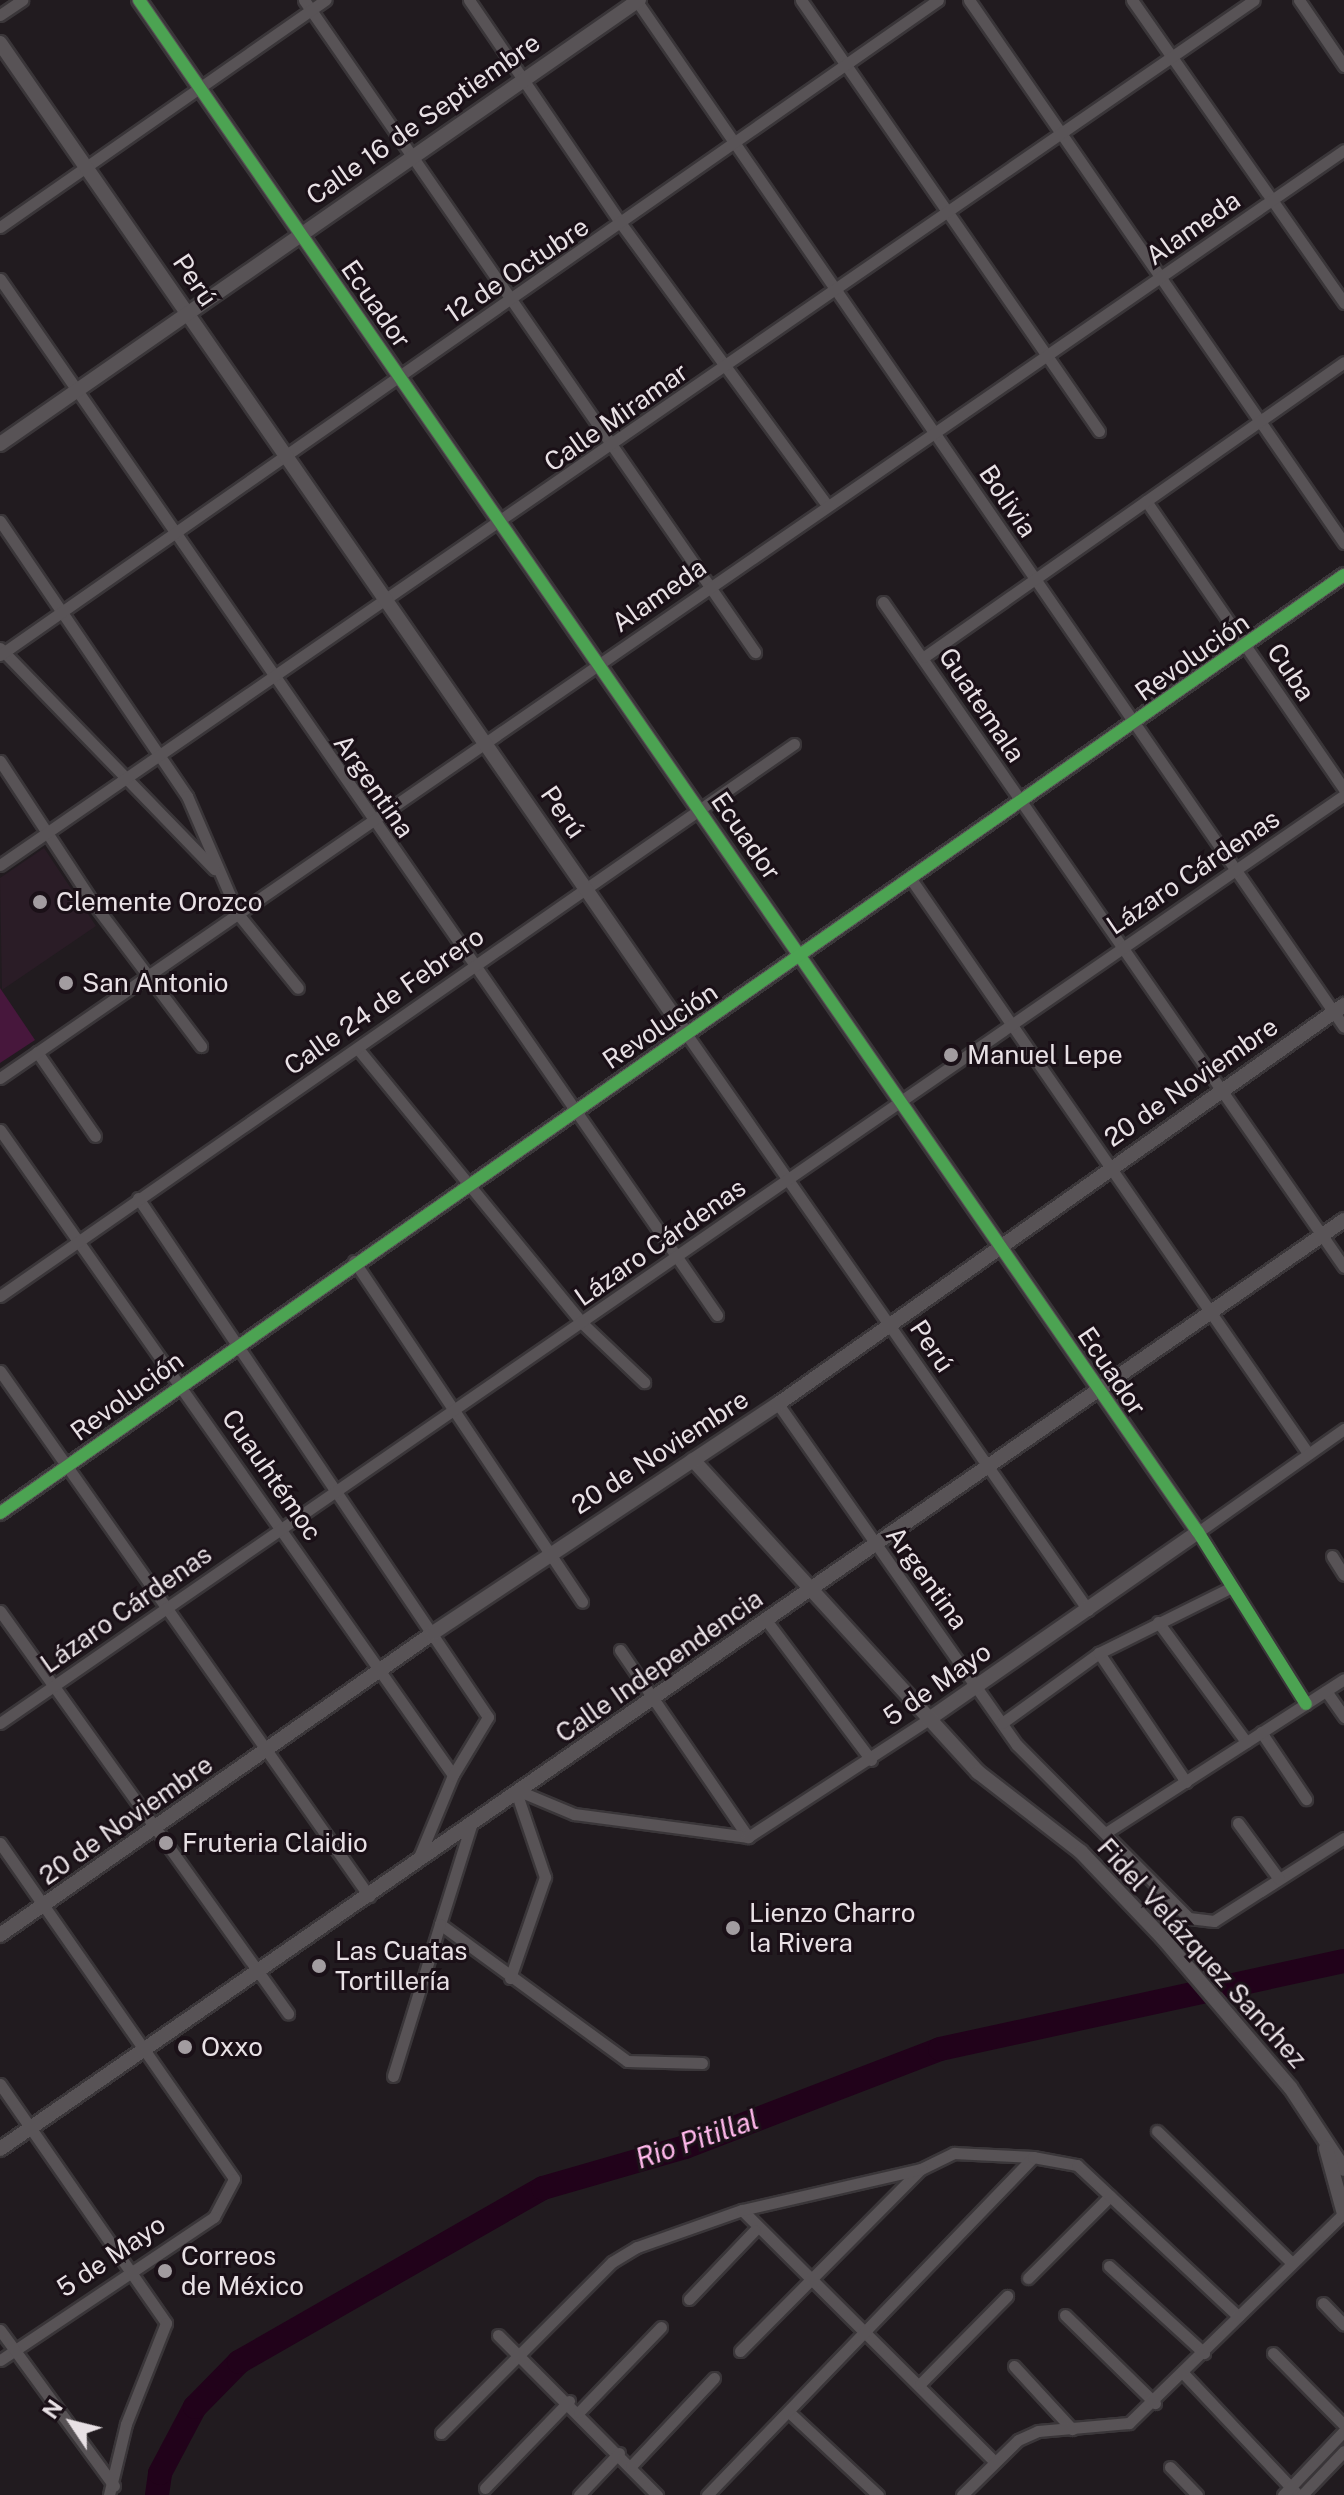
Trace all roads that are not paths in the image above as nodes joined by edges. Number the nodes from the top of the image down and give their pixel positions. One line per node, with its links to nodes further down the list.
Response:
1 (22, 0): 13 (street)
2 (139, 0): 19 (street, Ecuador)
3 (326, 0): 12 (street)
4 (469, 0): 18 (street)
5 (637, 0): 18 (street, Calle 16 de Septiembre); 21 (street, Bolivia)
6 (801, 0): 16 (street)
7 (938, 0): 16 (street, 12 de Octubre)
8 (969, 0): 20 (street)
9 (1132, 0): 15 (street)
10 (1254, 0): 15 (street, Calle Miramar)
11 (1299, 0): 17 (street)
12 (308, 5): 19 (street); 23 (street)
13 (0, 15)
14 (0, 43): 24 (street, Perú)
15 (1172, 56): 20 (street, Calle Miramar); 25 (street)
16 (847, 63): 21 (street, 12 de Octubre); 26 (street)
17 (1344, 66)
18 (522, 79): 23 (street, Calle 16 de Septiembre); 27 (street)
19 (202, 88): 24 (street); 29 (street, Ecuador)
20 (1060, 135): 26 (street, Calle Miramar); 30 (street)
21 (734, 144): 27 (street, 12 de Octubre); 32 (street, Bolivia)
22 (1344, 150): 25 (street, Alameda)
23 (414, 154): 29 (street, Calle 16 de Septiembre); 33 (street)
24 (88, 164): 28 (street); 35 (street, Perú)
25 (1273, 199): 30 (street, Alameda); 34 (street)
26 (950, 212): 32 (street, Calle Miramar); 36 (street)
27 (622, 225): 33 (street, 12 de Octubre); 38 (street)
28 (0, 227)
29 (300, 235): 35 (street, Calle 16 de Septiembre); 39 (street, Ecuador)
30 (1161, 277): 36 (street, Alameda); 41 (street)
31 (0, 279): 40 (street, Argentina)
32 (834, 289): 38 (street, Calle Miramar); 43 (street, Bolivia)
33 (511, 299): 39 (street, 12 de Octubre); 45 (street)
34 (1344, 303)
35 (188, 312): 40 (street, Calle 16 de Septiembre); 46 (street, Perú)
36 (1046, 358): 42 (street); 43 (street, Alameda)
37 (1344, 362): 41 (street)
38 (727, 367): 45 (street, Calle Miramar); 48 (street)
39 (400, 378): 46 (street, 12 de Octubre); 50 (street, Ecuador)
40 (75, 390): 44 (street, Calle 16 de Septiembre); 51 (street, Argentina)
41 (1259, 421): 47 (street); 52 (street)
42 (1099, 431)
43 (933, 432): 48 (street, Alameda); 54 (street, Bolivia)
44 (0, 444)
45 (611, 446): 50 (street, Calle Miramar); 55 (street)
46 (289, 458): 51 (street, 12 de Octubre); 56 (street, Perú)
47 (1146, 501): 54 (street); 59 (street, Cuba)
48 (828, 506): 55 (street, Alameda)
49 (0, 521): 58 (street)
50 (498, 525): 56 (street, Calle Miramar); 63 (street, Ecuador)
51 (177, 535): 58 (street, 12 de Octubre); 64 (street, Argentina)
52 (1344, 543)
53 (1344, 575): 59 (street, Revolución)
54 (1035, 580): 62 (street); 65 (street, Bolivia)
55 (709, 587): 61 (street); 63 (street, Alameda)
56 (385, 601): 64 (street, Calle Miramar); 66 (street, Perú)
57 (883, 602): 62 (street, Guatemala)
58 (64, 610): 60 (street, 12 de Octubre); 68 (street)
59 (1246, 646): 65 (street, Revolución); 71 (street, Cuba)
60 (1, 652): 70 (street)
61 (755, 652)
62 (924, 657): 72 (street, Guatemala)
63 (598, 664): 66 (street, Alameda); 73 (street, Ecuador)
64 (271, 679): 68 (street, Calle Miramar); 74 (street, Argentina)
65 (1135, 724): 72 (street, Revolución); 78 (street, Bolivia)
66 (485, 744): 74 (street, Alameda); 80 (street, Perú)
67 (794, 744): 73 (street, Calle 24 de Febrero)
68 (163, 756): 70 (street, Calle Miramar); 77 (street)
69 (0, 761): 75 (street)
70 (124, 782): 75 (street, Calle Miramar); 77 (street)
71 (1344, 792): 78 (street, Lázaro Cárdenas)
72 (1023, 805): 79 (street, Revolución); 82 (street, Guatemala)
73 (701, 808): 80 (street, Calle 24 de Febrero); 83 (street, Ecuador)
74 (373, 822): 81 (street, Alameda); 84 (street, Argentina)
75 (48, 831): 76 (street, Calle Miramar); 85 (street)
76 (0, 865)
77 (215, 870): 81 (street)
78 (1235, 871): 82 (street, Lázaro Cárdenas); 87 (street, Bolivia)
79 (913, 882): 83 (street, Revolución); 88 (street)
80 (587, 887): 84 (street, Calle 24 de Febrero); 90 (street, Perú)
81 (238, 914): 85 (street, Alameda); 86 (street)
82 (1122, 948): 88 (street, Lázaro Cárdenas); 95 (street, Guatemala)
83 (802, 956): 90 (street, Revolución); 96 (street, Ecuador)
84 (473, 965): 92 (street, Calle 24 de Febrero); 97 (street, Argentina)
85 (149, 973): 91 (street); 93 (street, Alameda)
86 (298, 988)
87 (1339, 1008): 89 (street, Bolivia); 95 (street, 20 de Noviembre)
88 (1011, 1024): 96 (street, Lázaro Cárdenas); 100 (street)
89 (1344, 1027)
90 (687, 1035): 97 (street, Revolución); 101 (street, Perú)
91 (201, 1046)
92 (358, 1049): 102 (street); 103 (street, Calle 24 de Febrero)
93 (37, 1052): 94 (street, Alameda); 99 (street)
94 (0, 1078)
95 (1221, 1090): 100 (street, 20 de Noviembre); 105 (street, Guatemala)
96 (901, 1102): 101 (street, Lázaro Cárdenas); 107 (street, Ecuador)
97 (576, 1110): 102 (street, Revolución); 108 (street, Argentina)
98 (0, 1130): 106 (street, Cuauhtémoc)
99 (95, 1136)
100 (1110, 1170): 107 (street, 20 de Noviembre); 112 (street)
101 (788, 1180): 108 (street, Lázaro Cárdenas); 115 (street, Perú)
102 (467, 1183): 109 (street, Revolución); 114 (street)
103 (138, 1198): 106 (street, Calle 24 de Febrero); 116 (street)
104 (1344, 1220): 105 (street, Calle Independencia)
105 (1322, 1235): 110 (street, Guatemala); 112 (street, Calle Independencia)
106 (77, 1242): 111 (street, Calle 24 de Febrero); 119 (street, Cuauhtémoc)
107 (1000, 1248): 115 (street, 20 de Noviembre); 120 (street, Ecuador)
108 (678, 1256): 113 (street, Argentina); 114 (street, Lázaro Cárdenas)
109 (354, 1261): 116 (street, Revolución); 122 (street)
110 (1344, 1267)
111 (0, 1296)
112 (1212, 1311): 120 (street, Calle Independencia); 124 (street)
113 (717, 1315)
114 (582, 1323): 118 (street); 122 (street, Lázaro Cárdenas)
115 (889, 1326): 121 (street, 20 de Noviembre); 127 (street, Perú)
116 (236, 1346): 119 (street, Revolución); 128 (street)
117 (0, 1371): 126 (street)
118 (644, 1382)
119 (182, 1383): 126 (street, Revolución); 130 (street, Cuauhtémoc)
120 (1099, 1392): 127 (street, Calle Independencia); 131 (street, Ecuador)
121 (778, 1404): 125 (street, 20 de Noviembre); 132 (street, Argentina)
122 (449, 1410): 128 (street, Lázaro Cárdenas); 133 (street)
123 (1344, 1429): 124 (street, 5 de Mayo)
124 (1308, 1453): 131 (street, 5 de Mayo)
125 (693, 1460): 133 (street, 20 de Noviembre); 137 (street, Fidel Velázquez Sanchez)
126 (67, 1467): 129 (street, Revolución); 139 (street)
127 (986, 1467): 132 (street, Calle Independencia); 140 (street, Perú)
128 (332, 1489): 130 (street, Lázaro Cárdenas); 144 (street)
129 (0, 1513)
130 (281, 1525): 139 (street, Lázaro Cárdenas); 147 (street, Cuauhtémoc)
131 (1198, 1532): 136 (street, Ecuador); 140 (street, 5 de Mayo)
132 (877, 1547): 137 (street, Calle Independencia); 149 (street, Argentina)
133 (550, 1554): 138 (street); 144 (street, 20 de Noviembre)
134 (1332, 1556): 135 (street)
135 (1344, 1575)
136 (1232, 1587): 143 (street); 153 (street, Ecuador)
137 (817, 1588): 142 (street, Calle Independencia); 154 (street, Fidel Velázquez Sanchez)
138 (582, 1602)
139 (169, 1606): 150 (street, Lázaro Cárdenas); 160 (street)
140 (1088, 1610): 149 (street, 5 de Mayo)
141 (0, 1611): 150 (street)
142 (766, 1620): 152 (street, Calle Independencia); 161 (street)
143 (1158, 1622): 146 (street); 159 (street)
144 (433, 1633): 147 (street, 20 de Noviembre); 162 (street)
145 (620, 1650): 152 (street)
146 (1099, 1653): 157 (street); 163 (street)
147 (380, 1669): 160 (street, 20 de Noviembre); 162 (street, Cuauhtémoc)
148 (1344, 1679): 151 (street)
149 (977, 1684): 154 (street, 5 de Mayo); 157 (street, Argentina)
150 (54, 1687): 156 (street, Lázaro Cárdenas); 168 (street)
151 (1326, 1691): 153 (street); 155 (street)
152 (653, 1698): 164 (street, Calle Independencia); 170 (street)
153 (1306, 1704): 158 (street)
154 (932, 1717): 161 (street, 5 de Mayo); 188 (street, Fidel Velázquez Sanchez)
155 (1344, 1717)
156 (0, 1723)
157 (1002, 1723): 169 (street, Argentina)
158 (1261, 1732): 159 (street); 165 (street)
159 (1246, 1742): 163 (street)
160 (264, 1752): 168 (street, 20 de Noviembre); 175 (street)
161 (871, 1760): 170 (street, 5 de Mayo)
162 (453, 1775): 173 (street)
163 (1186, 1782): 169 (street)
164 (518, 1792): 166 (street, Calle Independencia); 170 (street); 180 (street)
165 (1306, 1799)
166 (472, 1821): 173 (street, Calle Independencia); 177 (street)
167 (1238, 1823): 174 (street)
168 (157, 1830): 176 (street, 20 de Noviembre); 179 (street)
169 (1107, 1832): 174 (street, Argentina)
170 (748, 1837)
171 (1344, 1838): 174 (street, Argentina)
172 (0, 1843): 176 (street)
173 (419, 1857): 175 (street, Calle Independencia)
174 (1279, 1879)
175 (369, 1896): 179 (street, Calle Independencia)
176 (44, 1906): 178 (street, 20 de Noviembre); 182 (street)
177 (440, 1924): 180 (street); 184 (street)
178 (0, 1935)
179 (258, 1972): 181 (street); 182 (street, Calle Independencia)
180 (510, 1978): 183 (street)
181 (288, 2014)
182 (143, 2053): 186 (street, Calle Independencia); 199 (street, 5 de Mayo)
183 (702, 2063)
184 (393, 2076)
185 (0, 2084): 186 (street)
186 (31, 2127): 189 (street, Calle Independencia); 199 (street)
187 (1157, 2131): 197 (street)
188 (1326, 2148): 192 (street); 195 (street)
189 (0, 2149)
190 (1033, 2157): 191 (street); 193 (street); 210 (street)
191 (921, 2169): 194 (street); 200 (street)
192 (1344, 2169)
193 (1110, 2196): 201 (street); 206 (street)
194 (742, 2210): 196 (street); 216 (street)
195 (1344, 2214): 197 (street)
196 (755, 2230): 200 (street); 203 (street)
197 (1291, 2262): 206 (street)
198 (1109, 2266): 214 (street)
199 (128, 2273): 212 (street, 5 de Mayo); 236 (street)
200 (810, 2276): 210 (street); 213 (street)
201 (1028, 2278)
202 (1007, 2296): 221 (street)
203 (689, 2299)
204 (1323, 2303): 207 (street)
205 (1065, 2315): 223 (street)
206 (1238, 2316): 214 (street)
207 (1344, 2325)
208 (661, 2327): 224 (street)
209 (0, 2330): 212 (street)
210 (867, 2331): 221 (street); 225 (street)
211 (498, 2335): 216 (street)
212 (14, 2350): 217 (street, 5 de Mayo); 236 (street)
213 (740, 2351)
214 (1204, 2353): 219 (street)
215 (1273, 2353): 226 (street)
216 (518, 2355): 222 (street); 229 (street)
217 (0, 2360)
218 (1014, 2366): 227 (street)
219 (1184, 2374): 223 (street); 237 (street)
220 (714, 2378): 233 (street)
221 (920, 2384): 232 (street)
222 (569, 2401): 224 (street); 235 (street)
223 (1155, 2403): 227 (street)
224 (579, 2412): 231 (street)
225 (791, 2414): 240 (street); 241 (street)
226 (1344, 2425)
227 (1072, 2429): 232 (street)
228 (1344, 2431): 237 (street)
229 (441, 2433)
230 (1344, 2451): 237 (street)
231 (619, 2453): 233 (street); 238 (street)
232 (993, 2460): 242 (street)
233 (631, 2466): 239 (street)
234 (1170, 2467): 243 (street)
235 (485, 2488)
236 (112, 2490)
237 (1293, 2493)
238 (579, 2495)
239 (657, 2495)
240 (707, 2495)
241 (878, 2495)
242 (962, 2495)
243 (1197, 2495)

